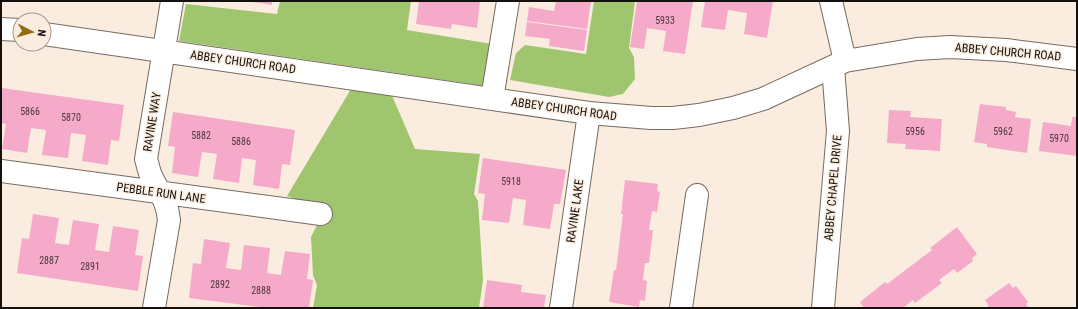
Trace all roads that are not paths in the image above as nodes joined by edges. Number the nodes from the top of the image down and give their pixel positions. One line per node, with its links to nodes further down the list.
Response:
1 (172, 1): 7 (street, RAVINE WAY)
2 (508, 1): 10 (street)
3 (831, 1): 9 (street, ABBEY CHAPEL DRIVE)
4 (1, 29): 5 (street)
5 (12, 30)
6 (52, 35): 7 (street, ABBEY CHURCH ROAD)
7 (163, 50): 10 (street, ABBEY CHURCH ROAD); 13 (street, RAVINE WAY)
8 (1077, 59): 9 (street, ABBEY CHURCH ROAD)
9 (839, 64): 11 (street, ABBEY CHURCH ROAD); 19 (street, ABBEY CHAPEL DRIVE)
10 (492, 99): 11 (street, ABBEY CHURCH ROAD)
11 (589, 113): 17 (street, RAVINE LAKE)
12 (1, 171): 13 (street, PEBBLE RUN LANE)
13 (162, 193): 15 (street, PEBBLE RUN LANE); 16 (street, RAVINE WAY)
14 (697, 195): 18 (street)
15 (321, 214)
16 (154, 308)
17 (561, 308)
18 (681, 308)
19 (823, 308)

